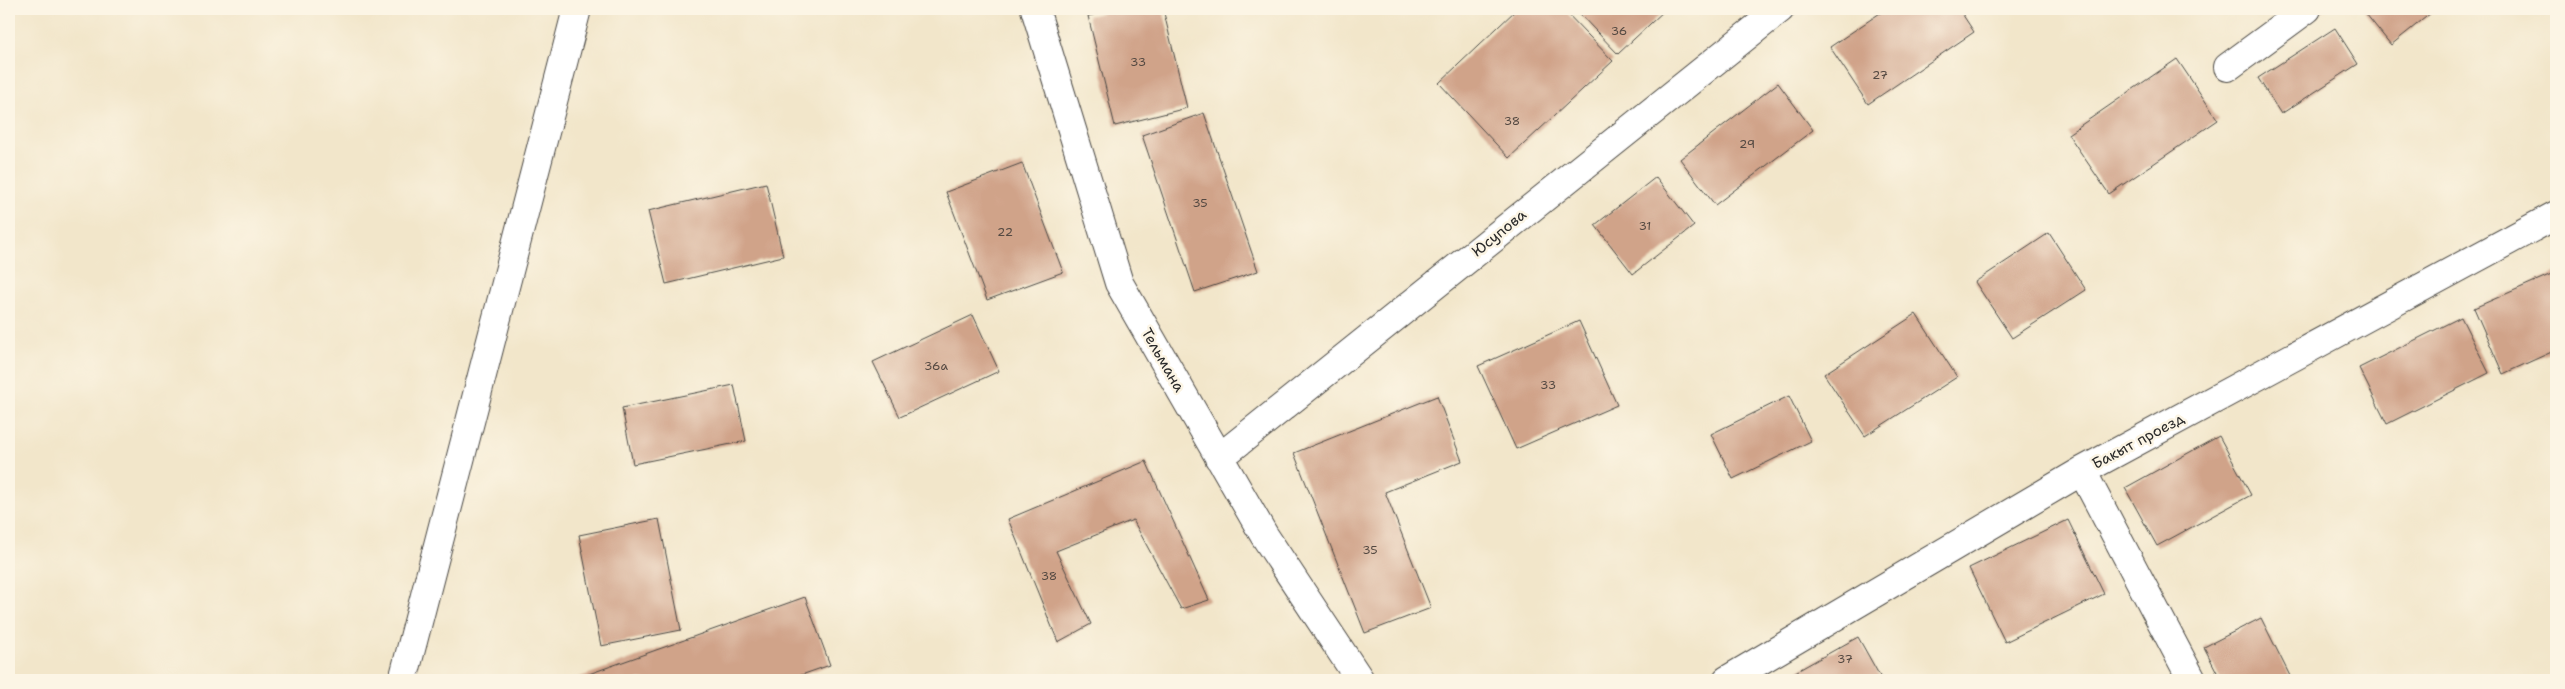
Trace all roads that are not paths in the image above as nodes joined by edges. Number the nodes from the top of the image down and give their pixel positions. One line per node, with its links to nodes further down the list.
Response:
1 (577, 9): 9 (street)
2 (1036, 9): 7 (street, Тельмана)
3 (1780, 9): 7 (street, Юсупова)
4 (2307, 9): 5 (street)
5 (2228, 67)
6 (2556, 215): 8 (street, Бакыт проезд)
7 (1219, 458): 10 (street, Тельмана)
8 (2082, 471): 11 (street, Бакыт проезд); 12 (street)
9 (403, 680)
10 (1360, 680)
11 (1727, 680)
12 (2192, 680)

